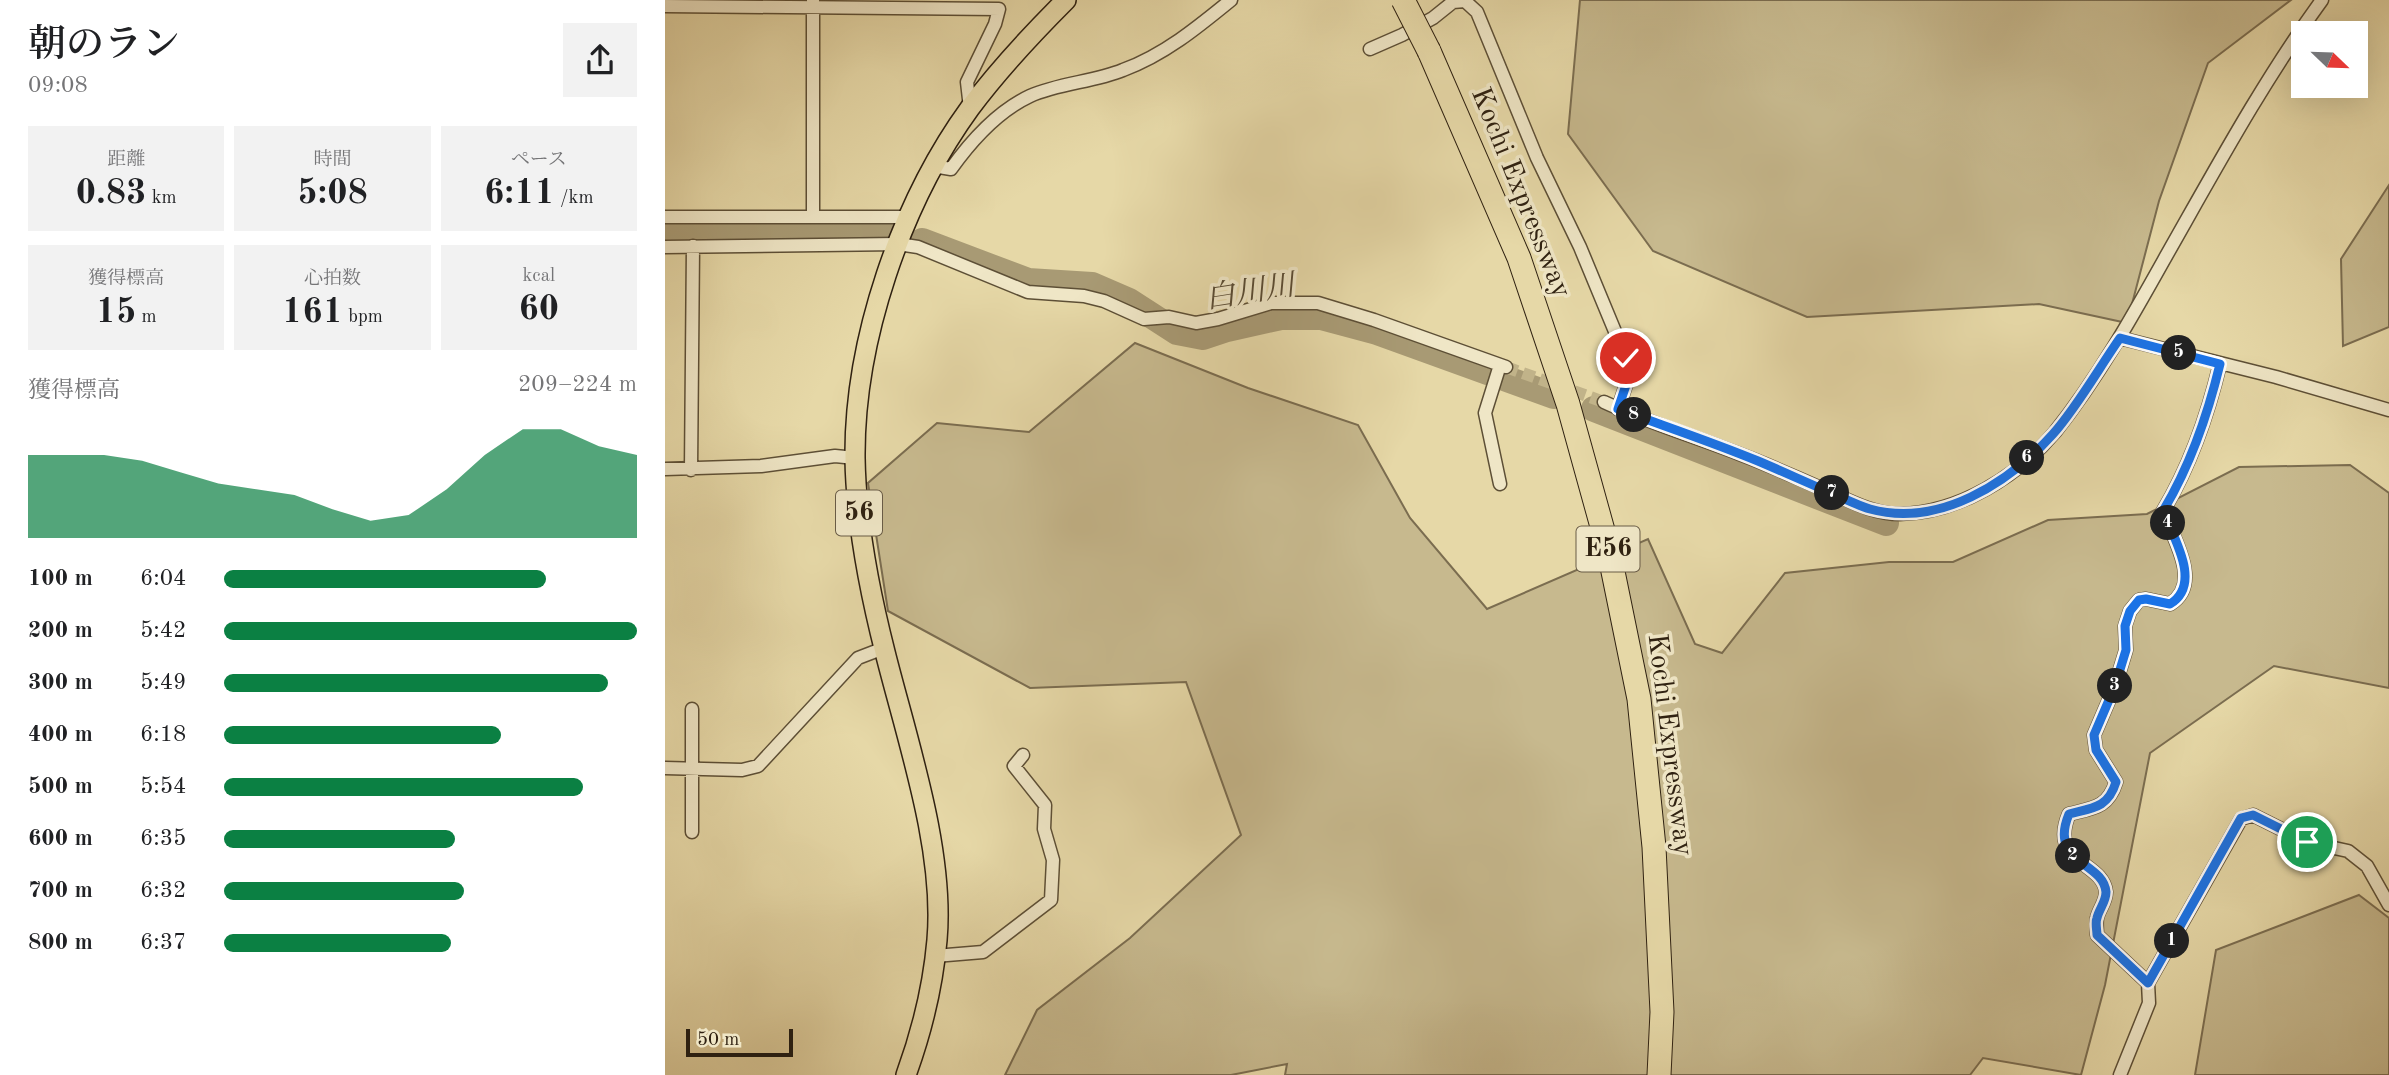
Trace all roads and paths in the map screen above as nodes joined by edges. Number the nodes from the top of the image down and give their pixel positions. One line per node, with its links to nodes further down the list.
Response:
1 (1066, 0): 10 (highway, 56)
2 (1231, 0): 11 (street)
3 (1403, 0): 37 (highway, Kochi Expressway / E56, bridge)
4 (2322, 0): 18 (street)
5 (1466, 1): 9 (street); 21 (street)
6 (813, 3): 7 (street); 8 (street); 13 (street)
7 (1001, 4): 10 (street)
8 (665, 6)
9 (1370, 49)
10 (970, 108): 11 (highway, 56)
11 (933, 166): 14 (highway, 56)
12 (665, 217): 13 (street)
13 (813, 217): 14 (street)
14 (908, 217): 15 (highway, 56)
15 (898, 244): 16 (street); 23 (highway, 56); 26 (street)
16 (693, 246): 17 (street); 25 (street)
17 (665, 247)
18 (2120, 338): 19 (street); 21 (street)
19 (2220, 364): 22 (street); 35 (street)
20 (1604, 402): 21 (street)
21 (1618, 409)
22 (2389, 410)
23 (855, 458): 25 (street); 27 (highway, 56)
24 (665, 469): 25 (street)
25 (691, 470)
26 (1500, 484)
27 (884, 648): 31 (street); 34 (highway, 56)
28 (692, 709): 31 (street)
29 (1023, 755): 34 (street)
30 (665, 768): 31 (street)
31 (693, 768): 32 (street)
32 (692, 832)
33 (2389, 905): 35 (street)
34 (935, 956): 36 (highway, 56)
35 (2148, 983): 38 (street)
36 (907, 1075)
37 (1659, 1075)
38 (2120, 1075)

